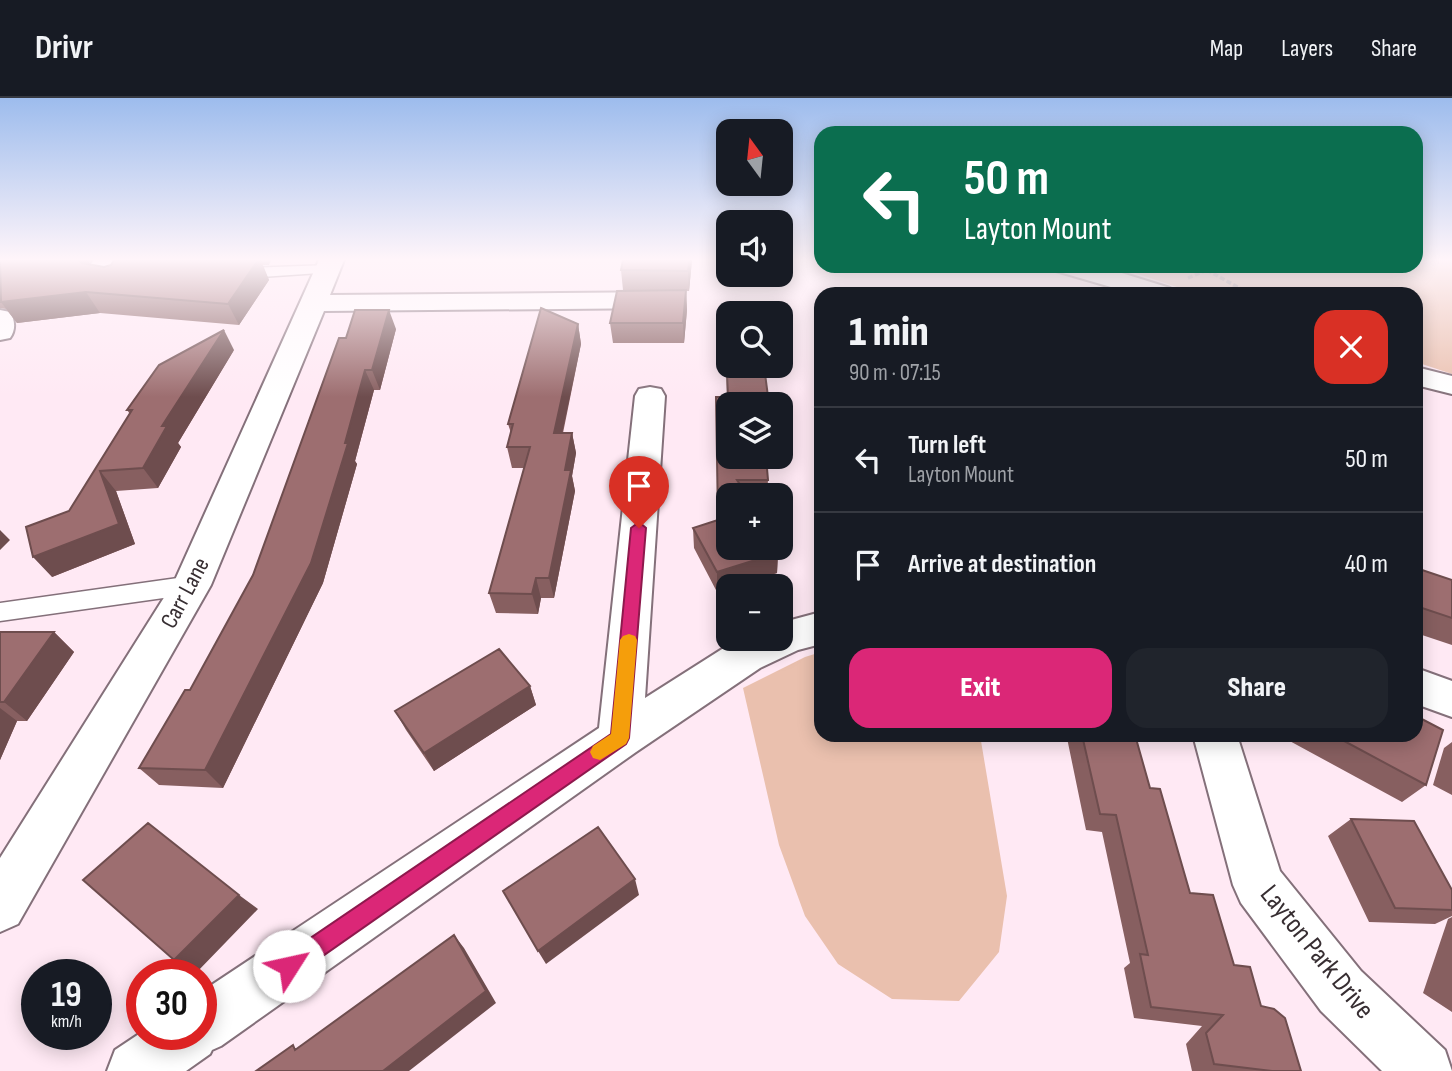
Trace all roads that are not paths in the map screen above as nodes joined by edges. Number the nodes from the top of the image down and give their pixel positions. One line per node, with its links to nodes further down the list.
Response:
1 (312, 305): 7 (street, Carr Lane)
2 (0, 318): 3 (street)
3 (0, 332)
4 (1423, 378): 5 (street)
5 (1452, 385)
6 (650, 396): 12 (street)
7 (192, 585): 8 (lane); 14 (street, Carr Lane)
8 (0, 612)
9 (814, 630): 12 (street)
10 (1423, 689): 11 (street)
11 (1452, 699)
12 (620, 738): 15 (street)
13 (1217, 742): 18 (street, Layton Park Drive)
14 (0, 906)
15 (217, 1015)
16 (167, 1050): 17 (street)
17 (136, 1071)
18 (1424, 1071)

